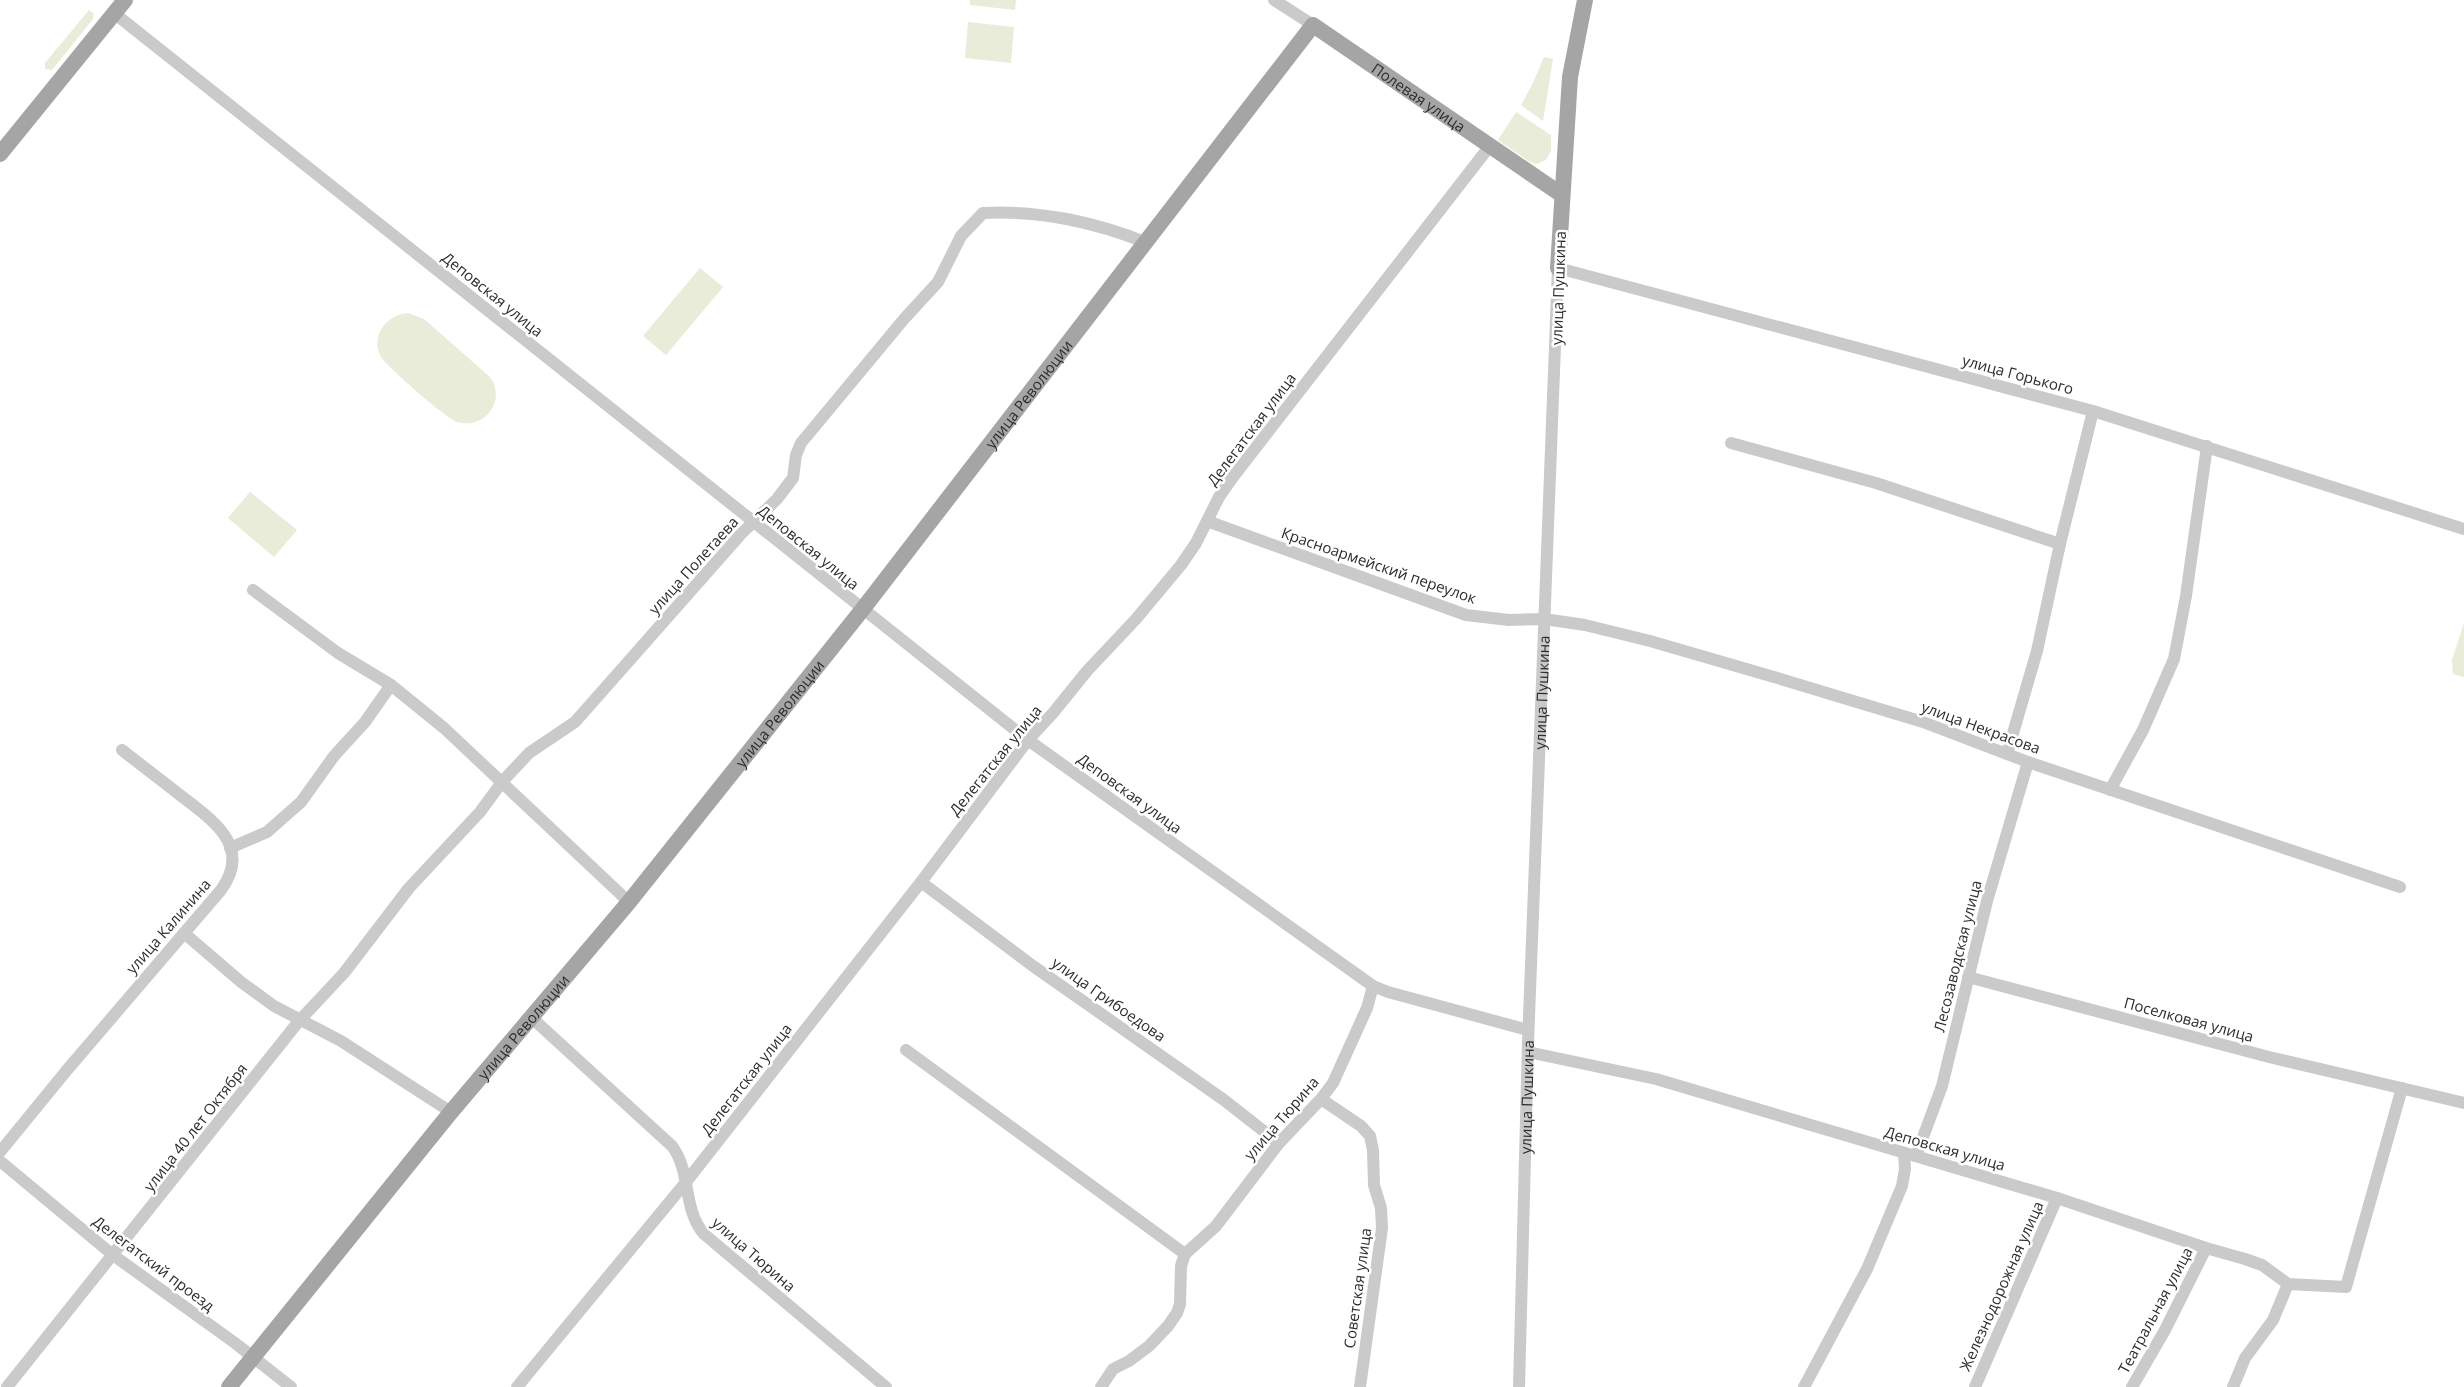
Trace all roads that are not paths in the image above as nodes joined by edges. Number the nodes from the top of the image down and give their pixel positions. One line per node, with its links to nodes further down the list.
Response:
1 (125, 0): 4 (main road)
2 (1274, 0): 5 (street, Полевая улица)
3 (1585, 0): 8 (main road, улица Пушкина)
4 (114, 13): 7 (main road); 14 (street, Деповская улица)
5 (1313, 25): 6 (main road, Полевая улица); 9 (main road, улица Революции)
6 (1489, 147): 8 (main road, Полевая улица); 15 (street, Делегатская улица)
7 (0, 154)
8 (1562, 196): 10 (main road, улица Пушкина)
9 (1147, 243): 14 (street, улица Полетаева); 19 (main road, улица Революции)
10 (1558, 268): 11 (street, улица Горького); 20 (street, улица Пушкина)
11 (2093, 411): 13 (street, улица Горького); 17 (street)
12 (1731, 443): 17 (street)
13 (2207, 446): 16 (street, улица Горького); 27 (street)
14 (753, 522): 19 (street, Деповская улица); 26 (street, улица Полетаева)
15 (1207, 522): 20 (street, Красноармейский переулок); 22 (street, Делегатская улица)
16 (2464, 529)
17 (2060, 544): 24 (street)
18 (253, 590): 21 (street)
19 (862, 610): 22 (street, Деповская улица); 32 (main road, улица Революции)
20 (1544, 619): 24 (street, улица Некрасова); 38 (street, улица Пушкина)
21 (391, 685): 26 (street); 28 (street)
22 (1028, 740): 29 (street, Делегатская улица); 35 (street, Деповская улица)
23 (122, 750): 28 (street)
24 (2007, 754): 25 (street, улица Некрасова)
25 (2028, 762): 27 (street, улица Некрасова); 34 (street, Лесозаводская улица)
26 (502, 782): 31 (street, улица Полетаева); 32 (street)
27 (2110, 790): 30 (street, улица Некрасова)
28 (230, 848): 33 (street, улица Калинина)
29 (921, 882): 45 (street, улица Грибоедова); 49 (street, Делегатская улица)
30 (2400, 887)
31 (409, 888): 37 (street, улица 40 лет Октября)
32 (629, 902): 36 (main road, улица Революции)
33 (184, 933): 37 (street); 46 (street, улица Калинина)
34 (1968, 977): 41 (street, Поселковая улица); 47 (street, Лесозаводская улица)
35 (1373, 986): 38 (street, Деповская улица); 42 (street, улица Тюрина)
36 (532, 1018): 44 (main road, улица Революции); 49 (street, улица Тюрина)
37 (299, 1021): 44 (street); 53 (street, улица 40 лет Октября)
38 (1528, 1030): 40 (street, улица Пушкина)
39 (906, 1050): 52 (street)
40 (1528, 1052): 47 (street, Деповская улица); 63 (street, улица Пушкина)
41 (2402, 1088): 43 (street, Поселковая улица); 54 (street)
42 (1321, 1099): 45 (street, улица Тюрина); 62 (street, Советская улица)
43 (2464, 1103)
44 (451, 1112): 55 (main road, улица Революции)
45 (1279, 1143): 52 (street, улица Тюрина)
46 (0, 1152)
47 (1910, 1154): 50 (street, Деповская улица); 64 (street, Лесозаводская улица)
48 (0, 1161): 53 (street, Делегатский проезд)
49 (686, 1182): 59 (street, Делегатская улица); 60 (street, улица Тюрина)
50 (2057, 1198): 51 (street, Деповская улица); 65 (street, Железнодорожная улица)
51 (2206, 1248): 54 (street, Деповская улица); 66 (street, Театральная улица)
52 (1185, 1254): 61 (street)
53 (114, 1255): 55 (street, Делегатский проезд); 56 (street, улица 40 лет Октября)
54 (2288, 1284): 67 (street)
55 (253, 1357): 57 (main road, улица Революции); 58 (street, Делегатский проезд)
56 (7, 1387)
57 (229, 1387)
58 (291, 1387)
59 (517, 1387)
60 (886, 1387)
61 (1101, 1387)
62 (1360, 1387)
63 (1518, 1387)
64 (1804, 1387)
65 (1975, 1387)
66 (2132, 1387)
67 (2233, 1387)

